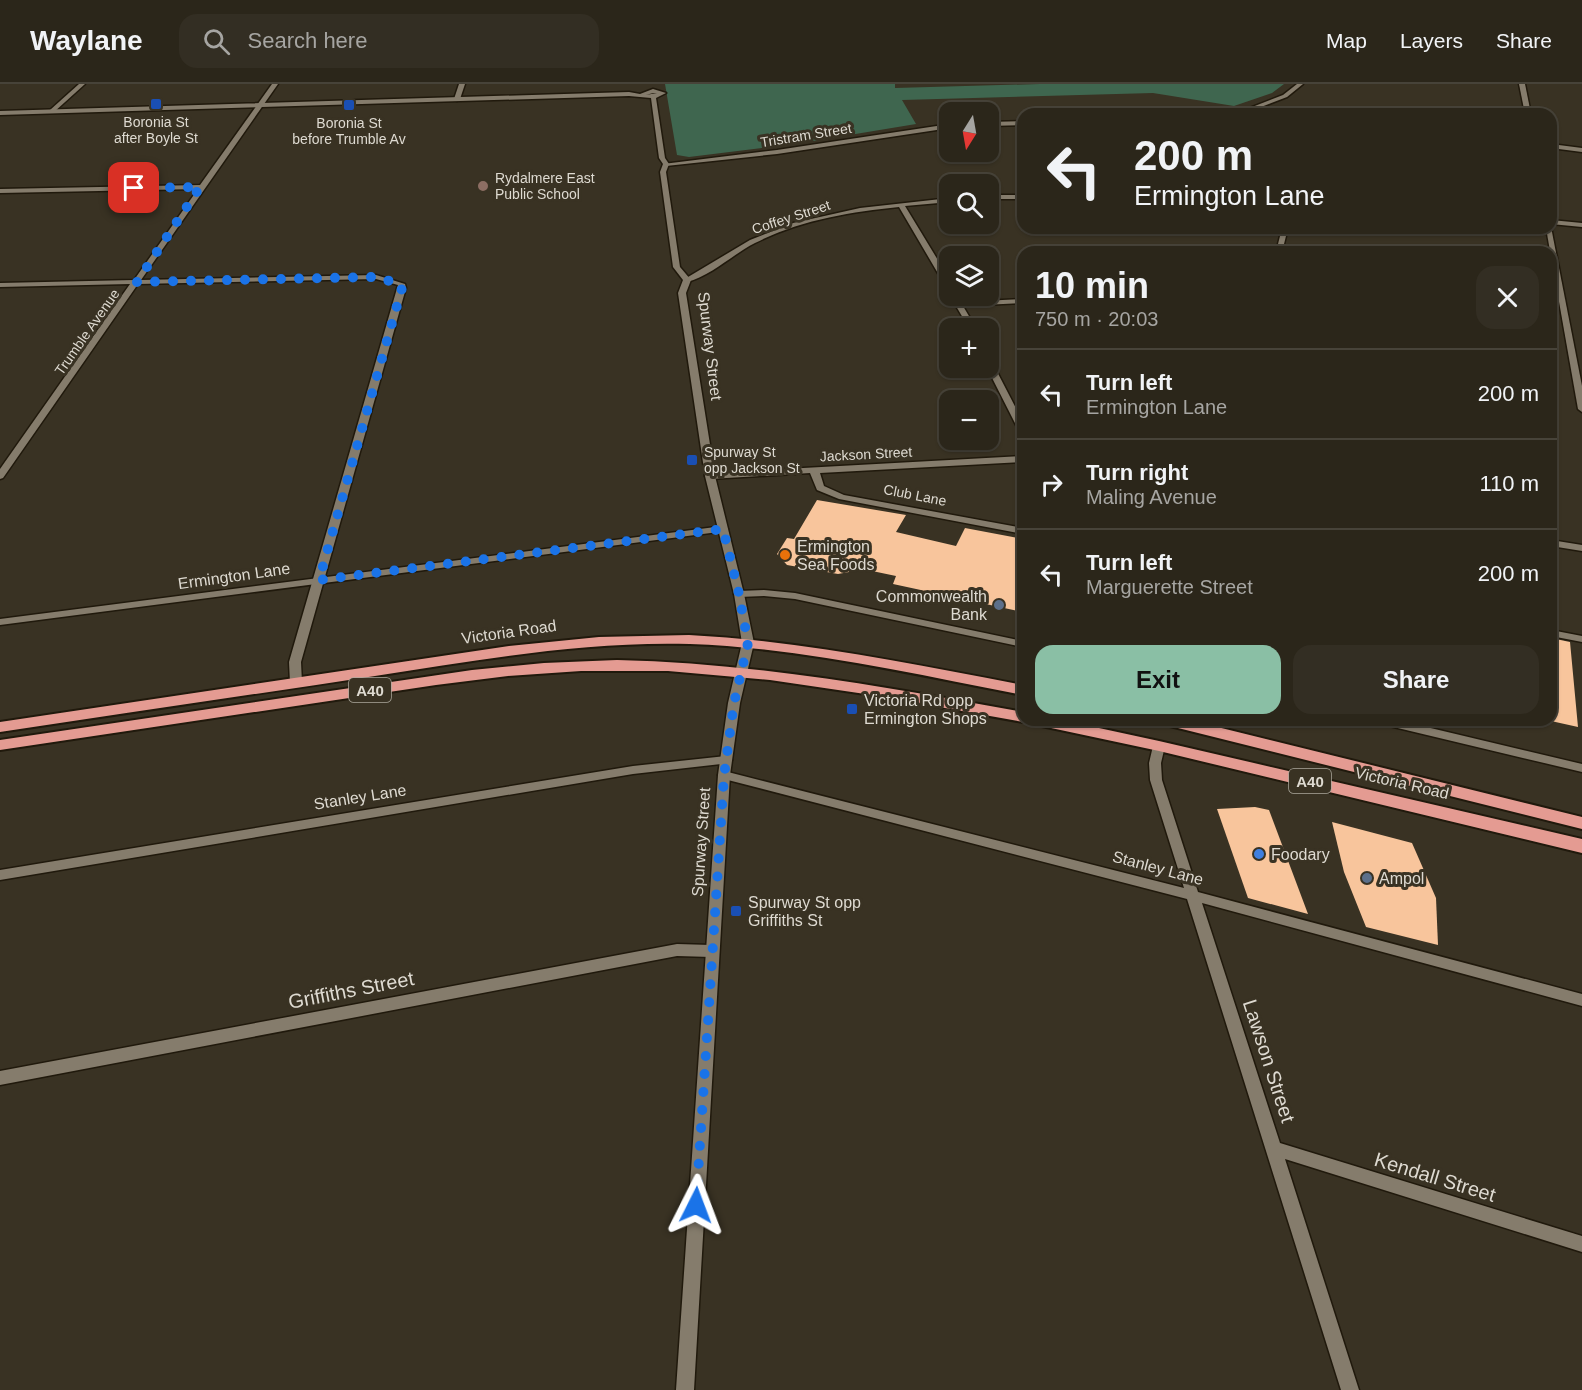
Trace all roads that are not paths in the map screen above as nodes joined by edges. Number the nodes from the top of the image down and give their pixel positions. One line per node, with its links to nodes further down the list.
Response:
1 (82, 84): 12 (street)
2 (275, 84): 9 (street, Trumble Avenue)
3 (462, 84): 8 (street)
4 (653, 84): 7 (street, Spurway Street)
5 (1300, 84): 10 (street)
6 (1522, 84): 11 (street)
7 (653, 94): 8 (street); 19 (street, Spurway Street)
8 (457, 99): 9 (street)
9 (260, 105): 12 (street); 20 (street, Trumble Avenue)
10 (1253, 108)
11 (1527, 108)
12 (52, 111): 13 (street)
13 (0, 113)
14 (1017, 123): 15 (street)
15 (999, 124)
16 (939, 128): 19 (street, Tristram Street)
17 (1557, 147): 18 (street)
18 (1582, 150)
19 (666, 164): 30 (street, Spurway Street)
20 (200, 187): 21 (street); 31 (street, Trumble Avenue)
21 (0, 191)
22 (1017, 196): 23 (street)
23 (999, 197)
24 (939, 201): 25 (street, Coffey Street)
25 (901, 205): 28 (street); 30 (street, Coffey Street)
26 (1557, 223): 27 (street)
27 (1582, 225)
28 (939, 269)
29 (1557, 272): 36 (street)
30 (687, 280): 41 (street, Spurway Street)
31 (137, 282): 32 (street); 40 (street, Trumble Avenue); 46 (street)
32 (0, 285)
33 (1017, 301): 34 (street)
34 (999, 302)
35 (996, 378): 37 (street)
36 (1582, 409)
37 (1017, 418)
38 (1017, 459): 39 (street, Jackson Street)
39 (814, 470): 41 (street, Jackson Street); 43 (street, Club Lane)
40 (0, 476)
41 (710, 476): 42 (street, Spurway Street)
42 (723, 529): 46 (street, Ermington Lane); 47 (street, Spurway Street)
43 (1017, 530)
44 (1557, 544): 45 (street)
45 (1582, 548)
46 (319, 580): 48 (street, Ermington Lane); 54 (street)
47 (739, 594): 51 (street, Spurway Street); 52 (street)
48 (0, 622)
49 (1557, 634): 50 (street)
50 (1582, 639)
51 (748, 643): 53 (street, Spurway Street); 54 (highway, Victoria Road / A40); 55 (highway, Victoria Road / A40)
52 (1017, 643)
53 (741, 671): 56 (highway, A40); 61 (highway, A40); 63 (street, Spurway Street)
54 (296, 683): 60 (highway, Victoria Road / A40)
55 (1017, 689)
56 (1017, 716)
57 (1065, 726): 62 (highway, Victoria Road / A40)
58 (1192, 726): 65 (highway, Victoria Road / A40)
59 (1406, 726): 64 (street)
60 (0, 727)
61 (0, 745)
62 (1159, 746): 66 (highway, Victoria Road / A40); 68 (street, Lawson Street)
63 (725, 768): 67 (street, Stanley Lane); 68 (street, Stanley Lane); 69 (street, Spurway Street)
64 (1582, 768)
65 (1582, 823)
66 (1582, 846)
67 (0, 875)
68 (1194, 896): 70 (street, Stanley Lane); 72 (street, Lawson Street)
69 (711, 951): 71 (street, Griffiths Street); 74 (street, Spurway Street)
70 (1582, 1000)
71 (0, 1078)
72 (1275, 1149): 73 (street, Kendall Street); 75 (street, Lawson Street)
73 (1582, 1244)
74 (685, 1390)
75 (1350, 1390)

